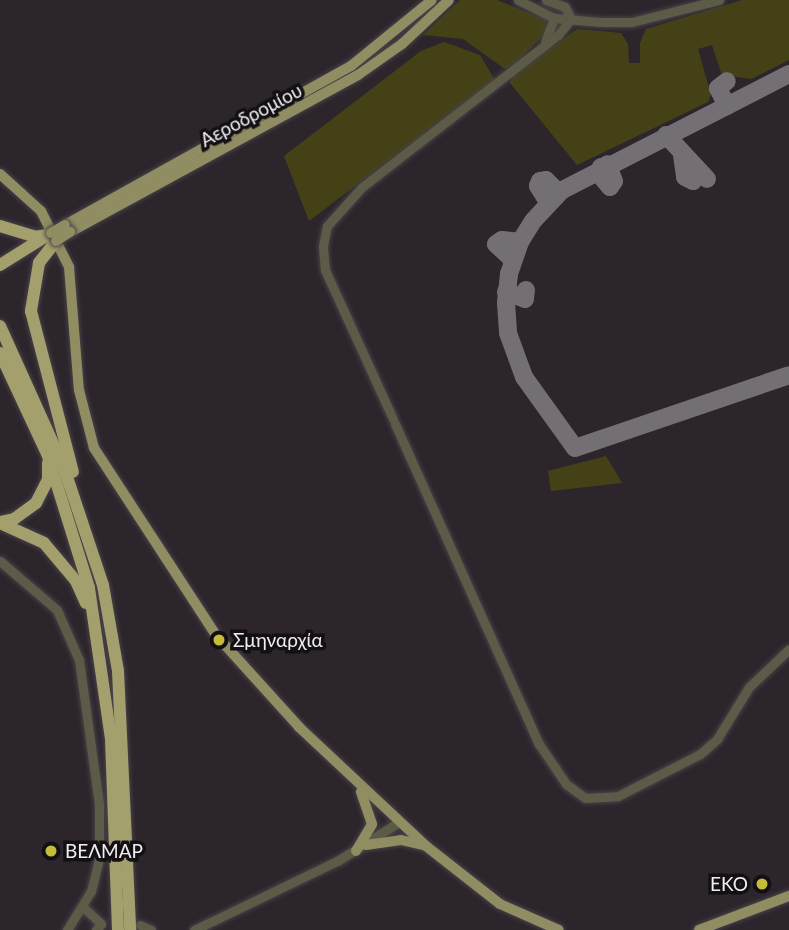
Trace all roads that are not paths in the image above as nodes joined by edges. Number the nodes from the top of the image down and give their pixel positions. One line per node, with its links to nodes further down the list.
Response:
1 (432, 0): 11 (main road, Αεροδρομίου)
2 (449, 0): 11 (main road, Αεροδρομίου)
3 (518, 0): 6 (street)
4 (546, 0): 7 (street)
5 (719, 0): 7 (street)
6 (554, 18): 7 (street); 8 (street)
7 (571, 19): 8 (street)
8 (536, 52): 20 (street)
9 (0, 174): 12 (main road)
10 (0, 226): 12 (highway)
11 (68, 229): 12 (main road, Αεροδρομίου, bridge)
12 (49, 239): 13 (highway); 17 (highway); 22 (main road)
13 (0, 265)
14 (0, 326): 17 (highway)
15 (0, 353): 16 (highway)
16 (48, 456): 18 (highway); 21 (highway)
17 (82, 514): 29 (highway)
18 (0, 523): 21 (highway)
19 (0, 561): 27 (street)
20 (789, 649)
21 (111, 740): 28 (highway)
22 (356, 783): 23 (main road); 25 (main road)
23 (399, 822): 24 (main road); 25 (street)
24 (426, 846): 25 (main road); 33 (main road)
25 (361, 848): 32 (street)
26 (789, 896): 34 (main road)
27 (83, 907): 28 (street); 30 (street)
28 (106, 927)
29 (135, 927): 31 (street)
30 (67, 930)
31 (151, 930)
32 (194, 930)
33 (559, 930)
34 (699, 930)

